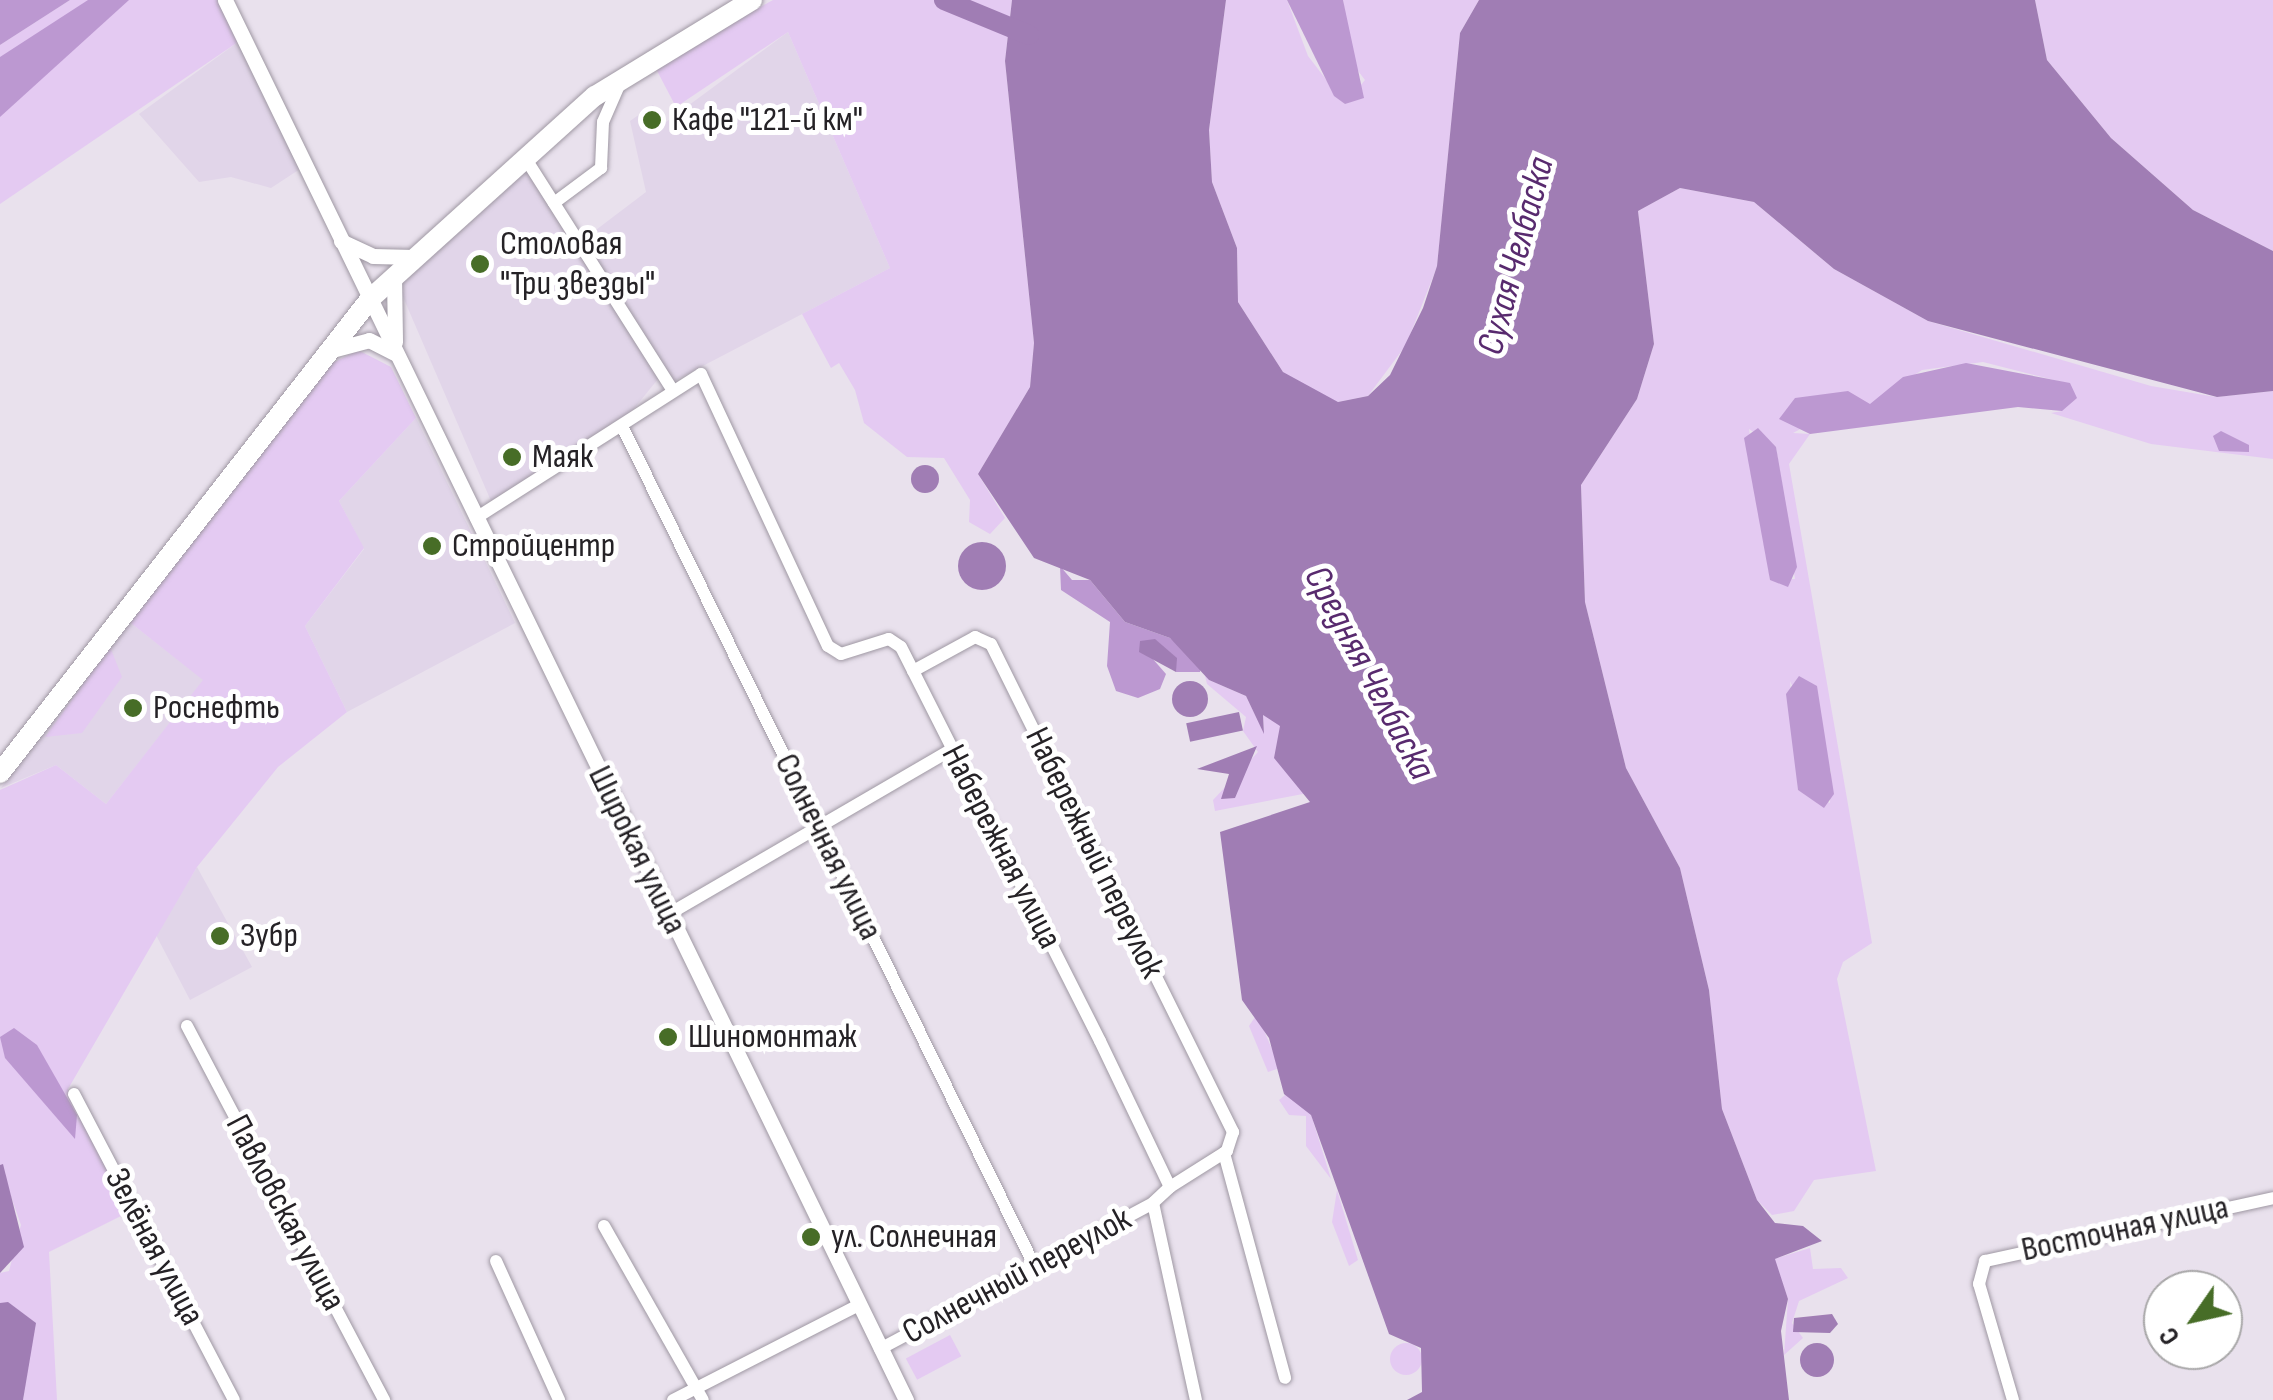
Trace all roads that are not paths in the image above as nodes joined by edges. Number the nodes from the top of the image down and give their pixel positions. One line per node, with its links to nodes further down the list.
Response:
1 (225, 0): 6 (street, Широкая улица)
2 (752, 0): 3 (main road)
3 (624, 75): 4 (main road); 5 (street)
4 (524, 156): 5 (street); 7 (main road)
5 (554, 203): 12 (street)
6 (341, 240): 7 (street); 9 (street, Широкая улица)
7 (414, 257): 8 (main road)
8 (394, 276): 9 (main road); 11 (street)
9 (370, 300): 10 (main road); 11 (street, Широкая улица)
10 (321, 354): 11 (street); 17 (main road)
11 (397, 356): 14 (street, Широкая улица)
12 (672, 389): 13 (street); 15 (street, Набережная улица)
13 (623, 428): 14 (street); 18 (street, Солнечная улица)
14 (476, 518): 19 (street, Широкая улица)
15 (913, 671): 16 (street, Набережная улица); 22 (street, Набережный переулок)
16 (952, 750): 18 (street); 23 (street, Набережная улица)
17 (0, 774)
18 (820, 830): 19 (street); 28 (street, Солнечная улица)
19 (669, 914): 29 (street, Широкая улица)
20 (187, 1026): 34 (street, Павловская улица)
21 (74, 1094): 33 (street, Зелёная улица)
22 (1228, 1148): 23 (street); 31 (street, Набережный переулок)
23 (1170, 1186): 25 (street)
24 (2273, 1198): 39 (street, Восточная улица)
25 (1153, 1204): 28 (street, Солнечный переулок); 38 (street)
26 (604, 1226): 32 (street)
27 (496, 1261): 35 (street)
28 (1034, 1266): 30 (street, Солнечный переулок)
29 (858, 1305): 30 (street, Широкая улица); 32 (street)
30 (880, 1349): 37 (street, Широкая улица)
31 (1285, 1378)
32 (700, 1394): 36 (street)
33 (234, 1400)
34 (384, 1400)
35 (558, 1400)
36 (673, 1400)
37 (906, 1400)
38 (1196, 1400)
39 (2014, 1400)

